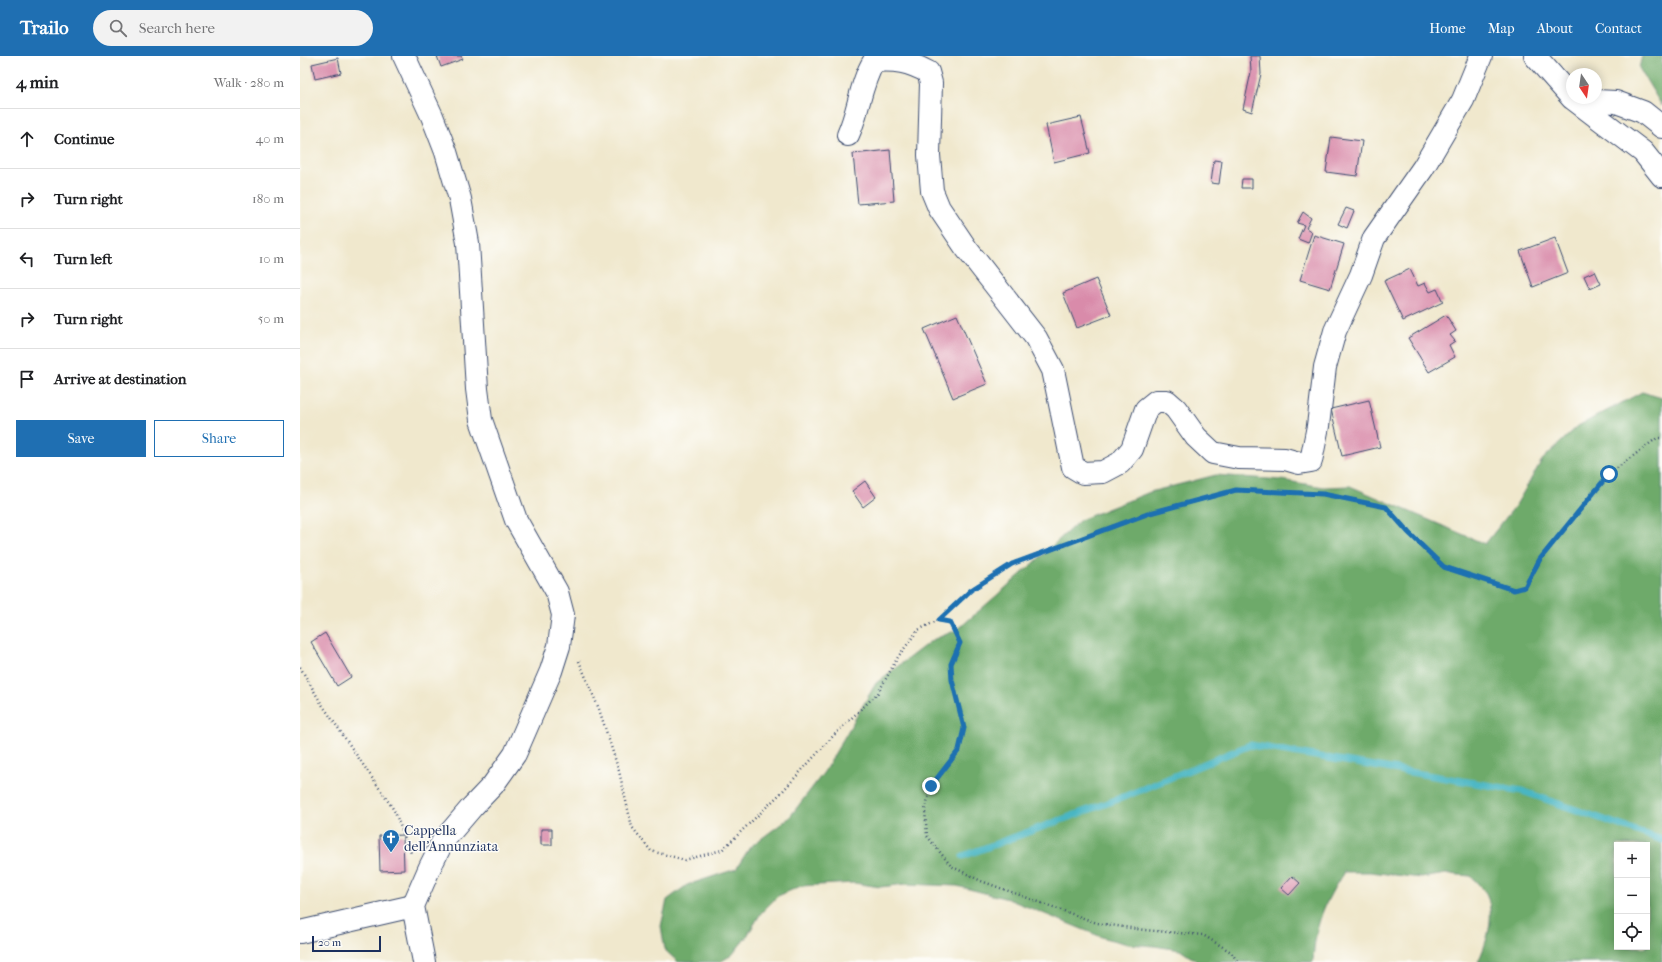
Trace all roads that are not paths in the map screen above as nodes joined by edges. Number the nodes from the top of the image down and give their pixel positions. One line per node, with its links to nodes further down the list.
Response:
1 (404, 56): 10 (street)
2 (1481, 56): 8 (street)
3 (1535, 56): 4 (street)
4 (1566, 91)
5 (1602, 101): 7 (street)
6 (1580, 104): 9 (street)
7 (1662, 127)
8 (848, 135)
9 (1662, 176)
10 (413, 906): 11 (street); 12 (street)
11 (300, 932)
12 (424, 962)

